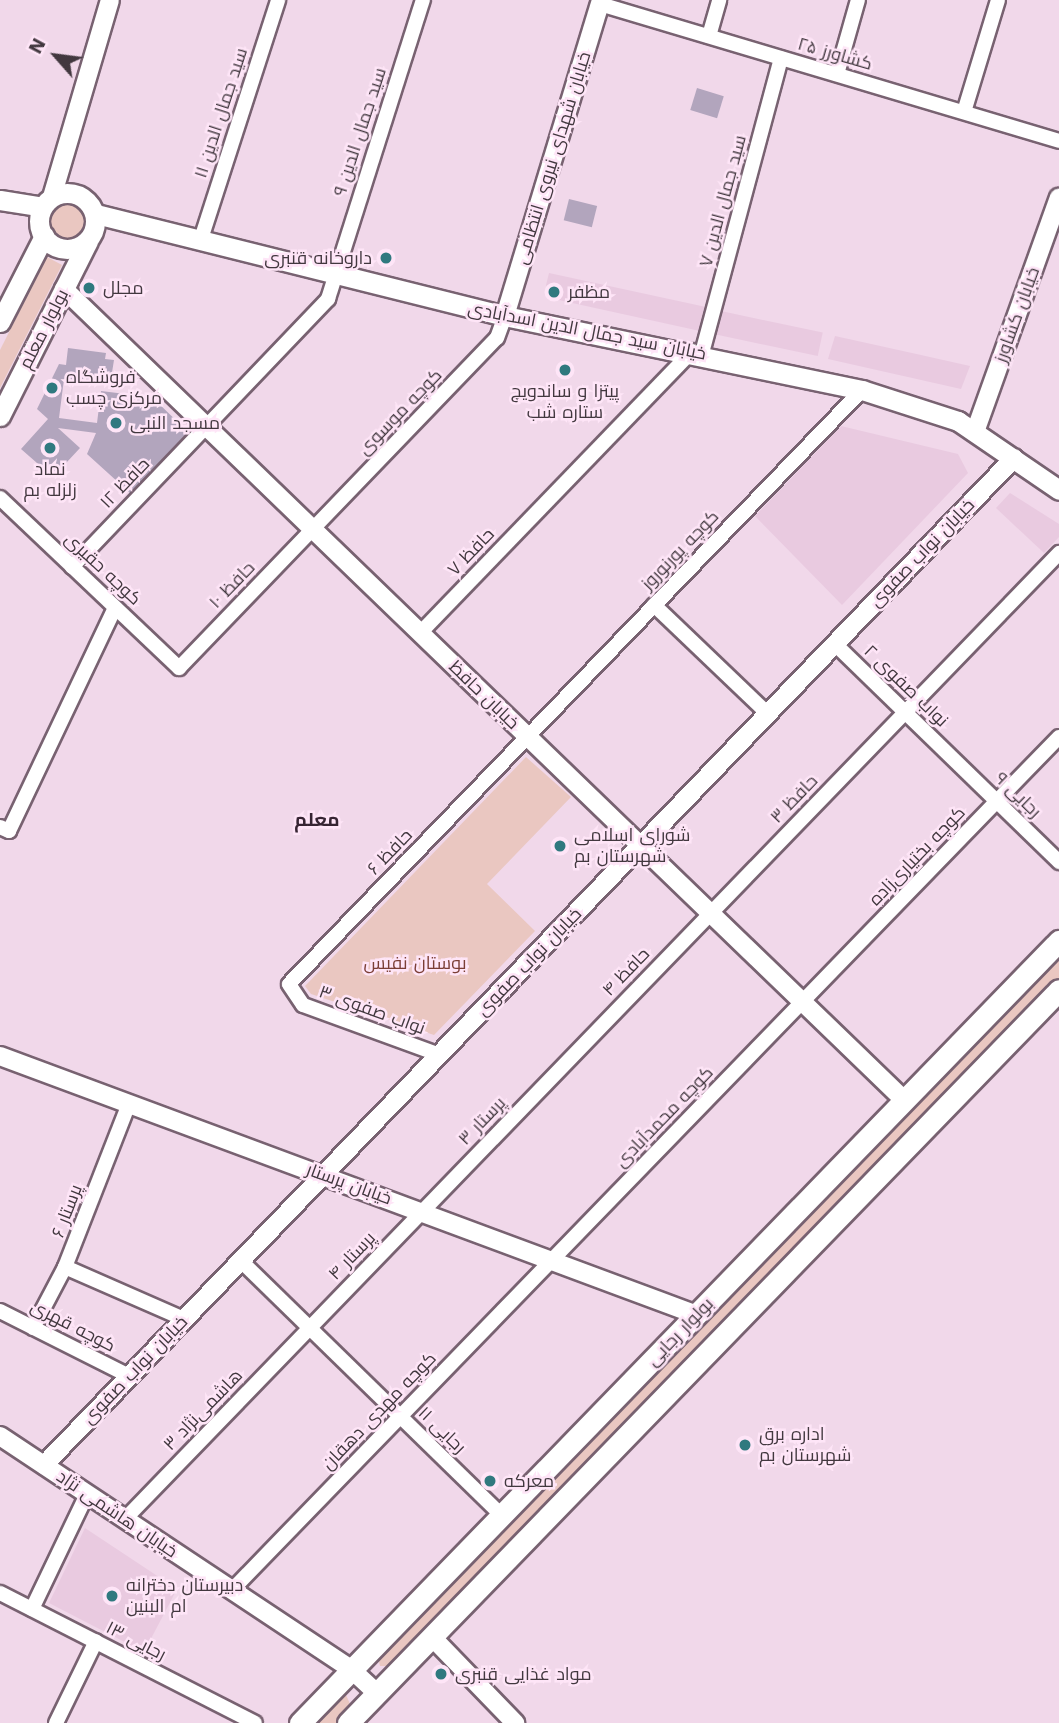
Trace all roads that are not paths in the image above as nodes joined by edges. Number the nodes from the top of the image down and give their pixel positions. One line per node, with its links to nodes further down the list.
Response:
1 (110, 0): 15 (street)
2 (278, 0): 18 (street, سید جمال الدین ۱۱)
3 (423, 0): 20 (street, سید جمال الدین ۹)
4 (719, 0): 8 (street)
5 (858, 0): 10 (street)
6 (998, 0): 11 (street)
7 (601, 2): 8 (street, کشاورز ۲۵); 22 (street, خیابان شهدای نیروی انتظامی)
8 (709, 36): 9 (street, کشاورز ۲۵)
9 (781, 58): 10 (street, کشاورز ۲۵); 24 (street, سید جمال الدین ۷)
10 (837, 74): 11 (street, کشاورز ۲۵)
11 (964, 112): 12 (street, کشاورز ۲۵)
12 (1059, 141)
13 (1059, 198): 29 (street, خیابان کشاورز)
14 (0, 200): 15 (main road)
15 (46, 202): 16 (main road); 17 (main road)
16 (96, 214): 18 (main road, خیابان سید جمال الدین اسدآبادی); 19 (main road)
17 (44, 236): 19 (main road); 23 (main road)
18 (201, 239): 20 (main road, خیابان سید جمال الدین اسدآبادی)
19 (88, 241): 21 (main road, بولوار معلم)
20 (334, 276): 22 (main road, خیابان سید جمال الدین اسدآبادی); 25 (street, سید جمال الدین ۹)
21 (64, 289): 27 (main road, بولوار معلم); 28 (street, خیابان حافظ)
22 (505, 316): 24 (main road, خیابان سید جمال الدین اسدآبادی); 33 (street, کوچه موسوی)
23 (0, 322)
24 (697, 352): 26 (main road, خیابان سید جمال الدین اسدآبادی); 38 (street, حافظ ۷)
25 (270, 360): 28 (street, حافظ ۱۲)
26 (862, 390): 29 (main road, خیابان سید جمال الدین اسدآبادی); 36 (street, کوچه پورنوروز)
27 (0, 416)
28 (206, 426): 33 (street, خیابان حافظ); 35 (street, حافظ ۱۲)
29 (975, 432): 30 (main road, خیابان سید جمال الدین اسدآبادی)
30 (1014, 458): 31 (main road, خیابان سید جمال الدین اسدآبادی); 39 (street, خیابان نواب صفوی)
31 (1059, 490)
32 (0, 498): 35 (street, کوچه حقیری)
33 (313, 529): 38 (street, خیابان حافظ); 40 (street, حافظ ۱۰)
34 (1059, 552): 41 (street, حافظ ۳)
35 (72, 567): 37 (street, کوچه حقیری)
36 (654, 605): 42 (street); 43 (street, کوچه پورنوروز)
37 (115, 608): 40 (street, کوچه حقیری); 47 (street)
38 (420, 633): 43 (street, خیابان حافظ)
39 (835, 644): 41 (street, نواب صفوی ۲); 42 (street, خیابان نواب صفوی)
40 (179, 668)
41 (905, 712): 45 (street, نواب صفوی ۲); 50 (street, حافظ ۳)
42 (768, 714): 48 (street, خیابان نواب صفوی)
43 (528, 737): 48 (street, خیابان حافظ); 53 (street, حافظ ۶)
44 (1059, 737): 46 (street, کوچه بختیاری‌زاده)
45 (951, 757): 46 (street, رجایی ۹)
46 (996, 801): 49 (street, رجایی ۹); 54 (street, کوچه بختیاری‌زاده)
47 (5, 829)
48 (641, 846): 50 (street, خیابان حافظ); 55 (street, خیابان نواب صفوی)
49 (1059, 862)
50 (711, 913): 54 (street, خیابان حافظ); 56 (street, حافظ ۴)
51 (1059, 941): 58 (main road, بولوار رجایی)
52 (1059, 990): 63 (main road, بولوار رجایی)
53 (296, 995): 55 (street, نواب صفوی ۳)
54 (802, 1001): 58 (street, خیابان حافظ); 64 (street, کوچه محمدآبادی)
55 (440, 1055): 60 (street, خیابان نواب صفوی)
56 (569, 1059): 62 (street, پرستار ۳)
57 (2, 1062): 59 (street, خیابان پرستار)
58 (905, 1101): 61 (main road, بولوار رجایی)
59 (130, 1104): 60 (street, خیابان پرستار); 66 (street, پرستار ۶)
60 (323, 1175): 62 (street, خیابان پرستار); 65 (street, خیابان نواب صفوی)
61 (799, 1209): 63 (main road); 68 (main road, بولوار رجایی)
62 (422, 1211): 64 (street, خیابان پرستار); 71 (street, پرستار ۴)
63 (823, 1233): 82 (main road, بولوار رجایی)
64 (554, 1259): 68 (street, خیابان پرستار); 73 (street, کوچه مهدی دهقان)
65 (241, 1261): 69 (street, خیابان نواب صفوی); 71 (street, رجایی ۱۱)
66 (65, 1267): 69 (street); 70 (street, پرستار ۶)
67 (0, 1311): 70 (street, کوچه قهری)
68 (697, 1315): 77 (main road, بولوار رجایی)
69 (184, 1319): 72 (street, خیابان نواب صفوی)
70 (33, 1328): 72 (street, کوچه قهری)
71 (309, 1328): 73 (street, رجایی ۱۱); 78 (street, هاشمی‌نژاد ۳)
72 (130, 1376): 75 (street, خیابان نواب صفوی)
73 (401, 1417): 77 (street, رجایی ۱۱); 79 (street, کوچه مهدی دهقان)
74 (0, 1436): 75 (street, خیابان هاشمی نژاد)
75 (44, 1465): 76 (street, خیابان هاشمی نژاد)
76 (87, 1494): 78 (street, خیابان هاشمی نژاد); 81 (street)
77 (502, 1516): 84 (main road, بولوار رجایی)
78 (125, 1519): 79 (street, خیابان هاشمی نژاد)
79 (232, 1590): 84 (street, خیابان هاشمی نژاد)
80 (0, 1592): 81 (street, رجایی ۱۳)
81 (32, 1609): 83 (street, رجایی ۱۳)
82 (432, 1637): 85 (main road, بولوار رجایی); 90 (street)
83 (96, 1642): 86 (street); 87 (street, رجایی ۱۳)
84 (346, 1666): 85 (street, خیابان هاشمی نژاد); 88 (main road, بولوار رجایی)
85 (377, 1693): 89 (main road, بولوار رجایی)
86 (56, 1723)
87 (255, 1723)
88 (300, 1723)
89 (348, 1723)
90 (515, 1723)

